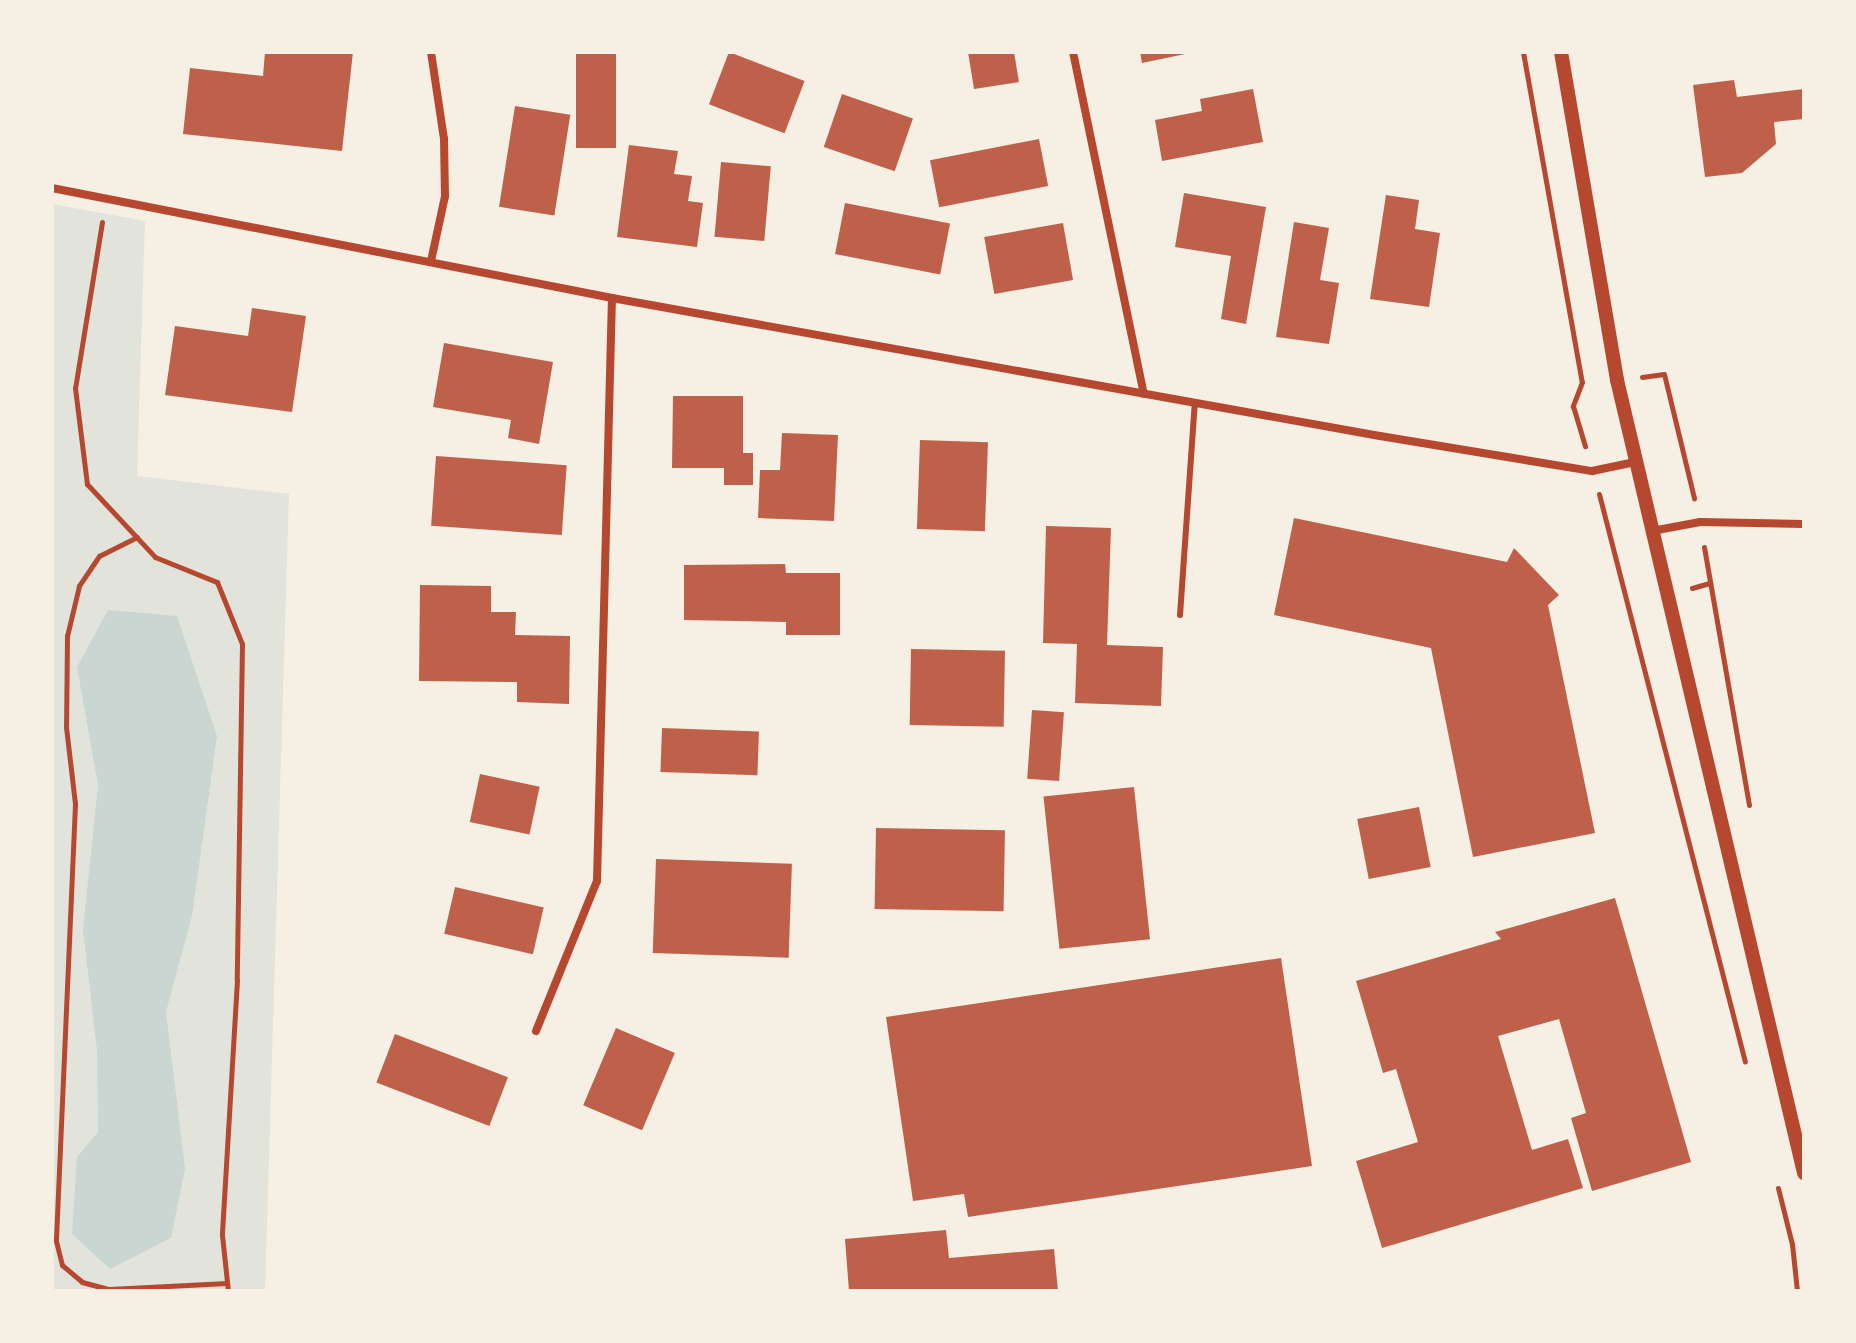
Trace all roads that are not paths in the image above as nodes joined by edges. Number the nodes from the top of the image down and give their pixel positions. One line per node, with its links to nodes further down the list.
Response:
1 (431, 52): 5 (street)
2 (1073, 52): 7 (street)
3 (1561, 52): 9 (street)
4 (52, 188): 5 (street)
5 (431, 261): 6 (street)
6 (612, 298): 7 (street); 13 (street)
7 (1144, 394): 8 (street)
8 (1195, 403): 9 (street); 12 (lane)
9 (1635, 462): 11 (street)
10 (1804, 524): 11 (street)
11 (1652, 531): 14 (street)
12 (1180, 615)
13 (536, 1031)
14 (1804, 1173)

